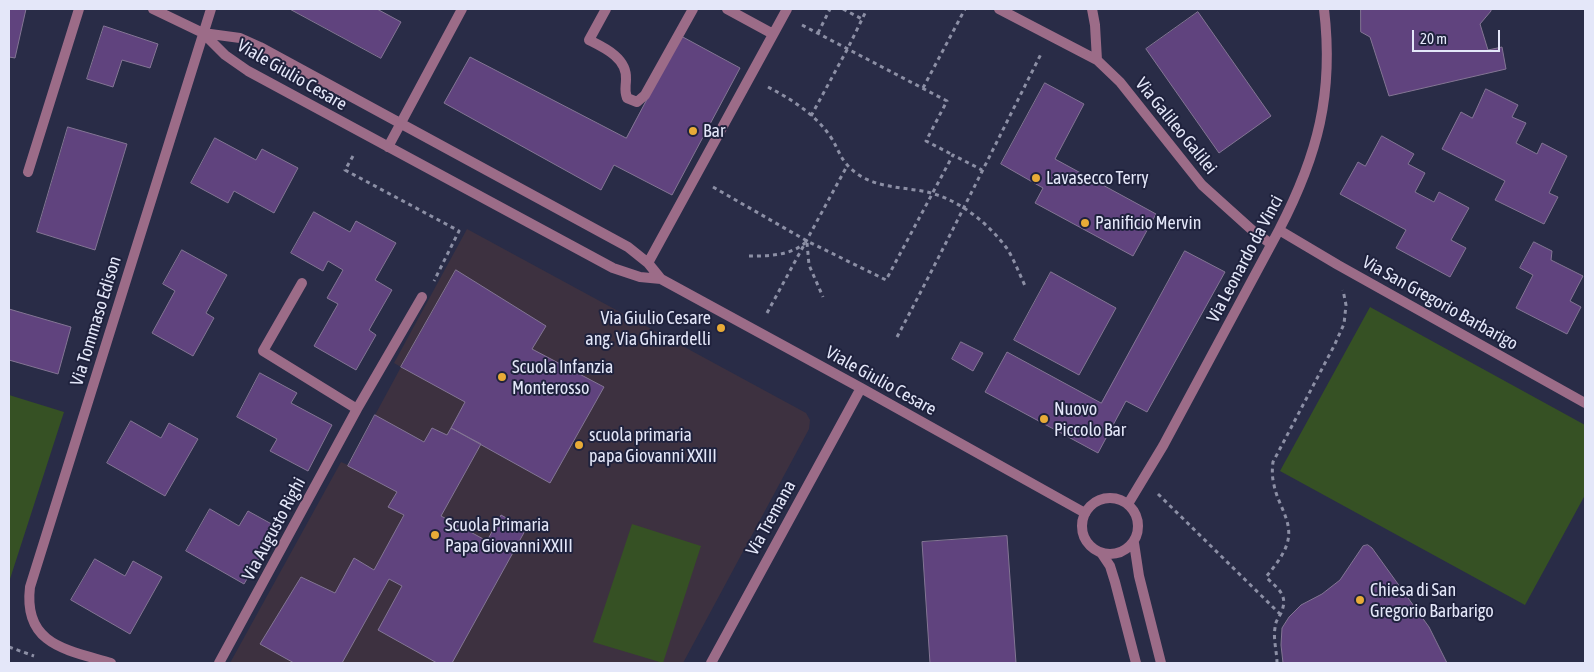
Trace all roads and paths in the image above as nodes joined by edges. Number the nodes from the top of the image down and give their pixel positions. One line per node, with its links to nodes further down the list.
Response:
1 (79, 9): 32 (street)
2 (153, 9): 17 (street)
3 (211, 9): 17 (street)
4 (462, 9): 26 (street)
5 (606, 9): 6 (street)
6 (693, 9)
7 (727, 9): 19 (street)
8 (830, 9): 18 (path)
9 (843, 9): 16 (path)
10 (867, 9): 16 (path)
11 (965, 9): 24 (path)
12 (999, 9): 20 (street, Via Galileo Galilei)
13 (1092, 9): 22 (street)
14 (1324, 9): 36 (street, Via Leonardo da Vinci)
15 (785, 12): 18 (path); 19 (street)
16 (862, 19): 21 (path)
17 (202, 33): 26 (street, Viale Giulio Cesare); 27 (street, Viale Giulio Cesare); 58 (street, Via Tommaso Edison)
18 (818, 33): 21 (path)
19 (773, 34): 23 (street)
20 (1050, 36): 22 (street, Via Galileo Galilei); 31 (path)
21 (848, 48): 24 (path); 25 (path)
22 (1096, 60): 38 (street, Via Galileo Galilei)
23 (750, 77): 25 (path); 33 (street)
24 (923, 88): 28 (path)
25 (811, 116): 30 (path)
26 (401, 124): 27 (street); 40 (street, Viale Giulio Cesare)
27 (388, 147): 42 (street, Viale Giulio Cesare)
28 (952, 155): 31 (path); 34 (path)
29 (353, 156): 45 (path)
30 (847, 166): 34 (path); 37 (path)
31 (982, 170): 35 (path)
32 (28, 172)
33 (695, 177): 37 (path); 40 (street)
34 (931, 193): 35 (path); 37 (path)
35 (965, 208): 44 (path); 48 (path)
36 (1279, 230): 38 (street, Via Leonardo da Vinci); 41 (street, Via San Gregorio Barbarigo)
37 (807, 241): 39 (path); 46 (path); 47 (path)
38 (1271, 244): 53 (street, Via Leonardo da Vinci)
39 (749, 256)
40 (648, 263): 42 (street, Viale Giulio Cesare)
41 (1338, 265): 50 (street, Via San Gregorio Barbarigo); 57 (path)
42 (661, 279): 47 (street, Viale Giulio Cesare)
43 (302, 283): 51 (street)
44 (1026, 288)
45 (422, 297): 51 (street, Via Augusto Righi)
46 (823, 297)
47 (757, 331): 49 (street, Viale Giulio Cesare)
48 (897, 337)
49 (861, 388): 54 (street, Viale Giulio Cesare); 60 (street, Via Tremana)
50 (1585, 403)
51 (357, 409): 59 (street, Via Augusto Righi)
52 (1165, 502): 57 (path)
53 (1128, 504): 54 (street); 55 (street)
54 (1085, 513): 56 (street)
55 (1134, 543): 56 (street); 62 (street)
56 (1102, 554): 61 (street)
57 (1280, 614): 63 (path)
58 (111, 663)
59 (219, 663)
60 (711, 663)
61 (1136, 663)
62 (1161, 663)
63 (1276, 663)

